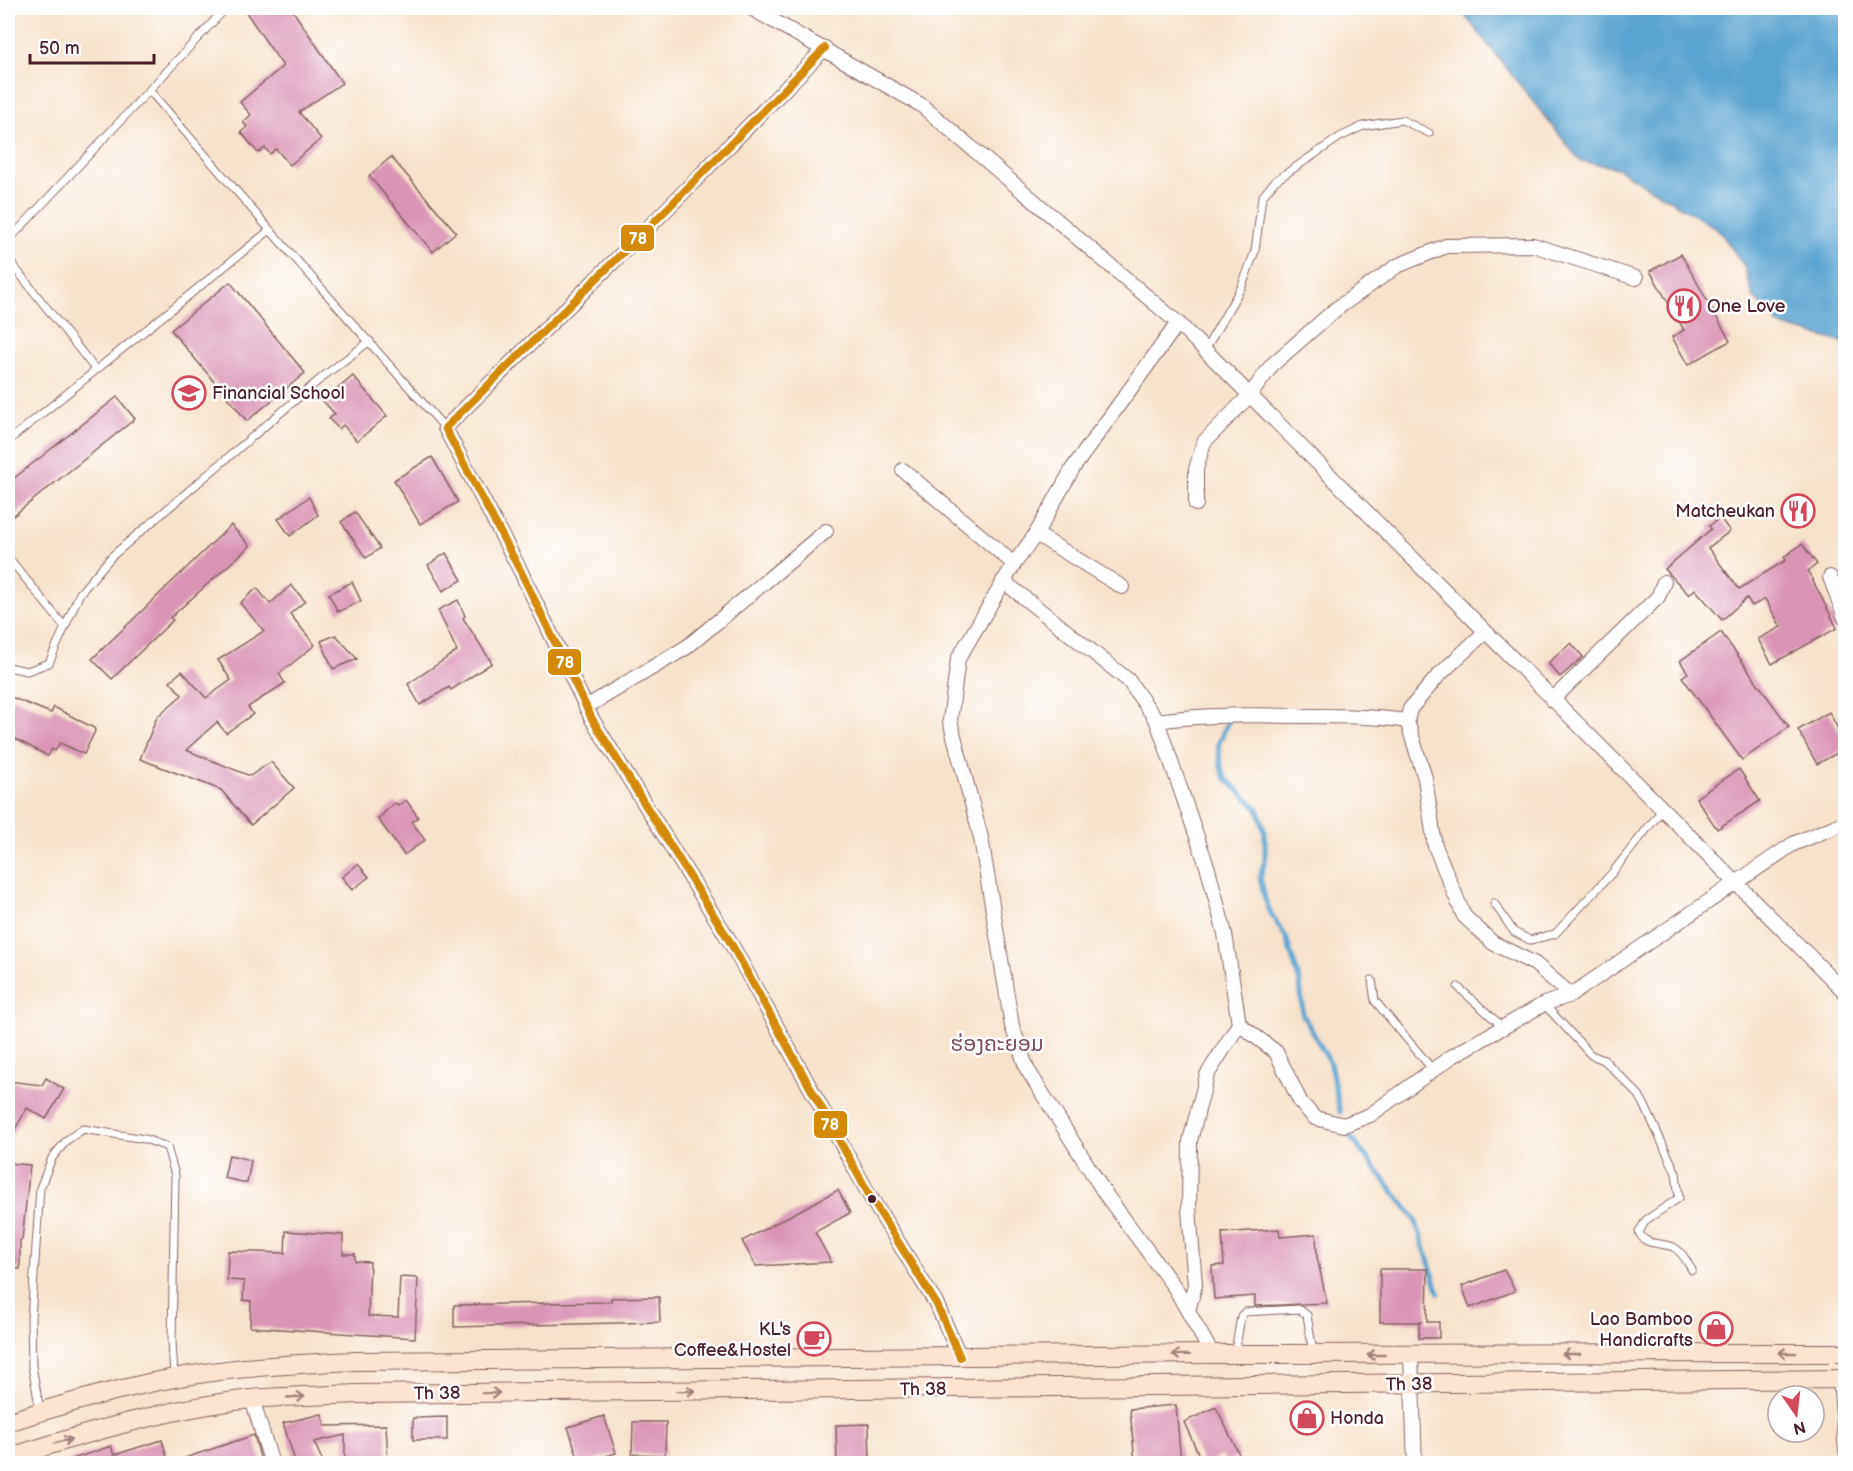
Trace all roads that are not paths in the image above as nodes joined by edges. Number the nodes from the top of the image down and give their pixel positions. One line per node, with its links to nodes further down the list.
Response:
1 (226, 8): 4 (lane)
2 (751, 8): 3 (street)
3 (825, 48): 10 (street); 15 (street)
4 (150, 91): 6 (lane); 7 (lane)
5 (1429, 133): 12 (lane)
6 (270, 230): 11 (lane); 13 (lane)
7 (8, 241)
8 (8, 259): 13 (lane)
9 (1636, 278): 14 (street)
10 (1178, 323): 12 (street); 20 (street)
11 (370, 341): 15 (lane); 28 (lane)
12 (1205, 350): 14 (street)
13 (95, 369): 16 (lane)
14 (1250, 395): 18 (street); 29 (street)
15 (445, 428): 32 (street)
16 (8, 441)
17 (903, 470): 22 (street)
18 (1196, 504)
19 (826, 531): 32 (street)
20 (1036, 534): 22 (street); 26 (street)
21 (8, 557): 28 (lane)
22 (1014, 564): 24 (street)
23 (1830, 577): 27 (street)
24 (1003, 581): 33 (street); 48 (street)
25 (1664, 582): 31 (street)
26 (1122, 587)
27 (1845, 620)
28 (64, 627): 30 (lane)
29 (1485, 632): 31 (street); 34 (street)
30 (8, 668)
31 (1552, 700): 35 (street)
32 (586, 707): 54 (street)
33 (1157, 721): 34 (street); 44 (street)
34 (1407, 721): 42 (street)
35 (1662, 810): 37 (street); 38 (lane)
36 (1845, 822): 37 (street)
37 (1734, 882): 41 (street); 42 (street)
38 (1494, 903)
39 (1372, 980): 46 (lane)
40 (1458, 987): 45 (lane)
41 (1845, 993)
42 (1571, 995): 43 (street)
43 (1544, 1004): 45 (street); 47 (lane)
44 (1239, 1024): 46 (street); 48 (street)
45 (1503, 1028): 46 (street)
46 (1433, 1070)
47 (1692, 1270)
48 (1188, 1311): 50 (street)
49 (1845, 1353): 53 (street, Th 38, one-way to 53)
50 (1212, 1354): 51 (street, Th 38); 54 (street, Th 38, one-way to 54)
51 (1234, 1354): 52 (street, Th 38); 52 (lane)
52 (1314, 1354): 53 (street, Th 38, one-way to 52)
53 (1411, 1355): 58 (street)
54 (960, 1357): 55 (street, Th 38)
55 (199, 1374): 56 (street, Th 38); 60 (street)
56 (174, 1379): 61 (street, Th 38); 61 (lane)
57 (1843, 1379): 58 (street, Th 38); 63 (street)
58 (1412, 1384): 59 (street, Th 38, one-way to 58); 66 (street)
59 (252, 1399): 60 (street, Th 38); 65 (street)
60 (203, 1406): 64 (street, Th 38, one-way to 60)
61 (40, 1412): 62 (street, Th 38)
62 (8, 1422)
63 (1845, 1452)
64 (8, 1458)
65 (272, 1464)
66 (1415, 1464)

